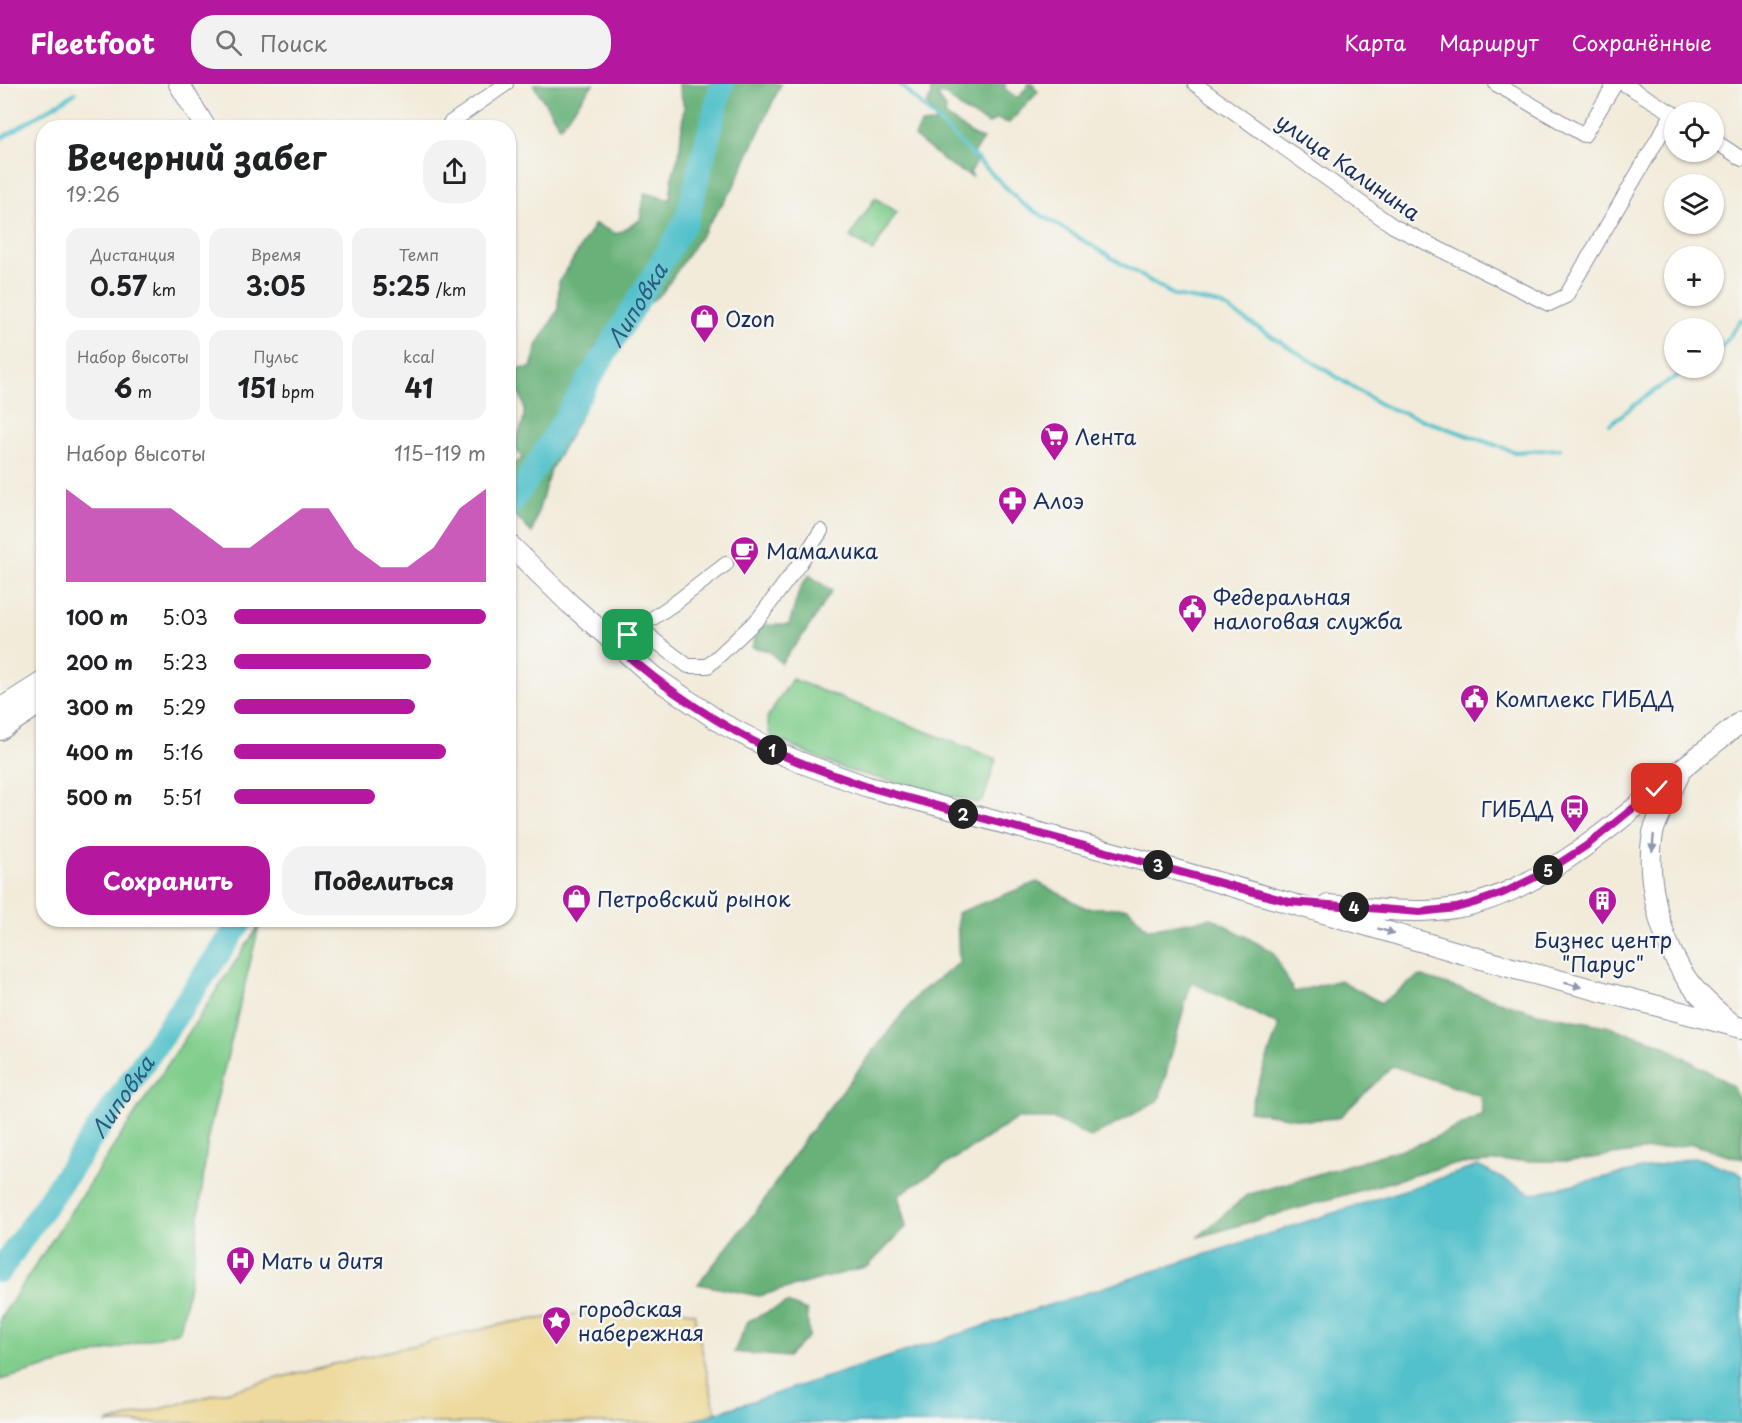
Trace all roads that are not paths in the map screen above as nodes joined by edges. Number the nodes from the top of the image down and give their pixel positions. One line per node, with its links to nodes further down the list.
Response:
1 (506, 84): 9 (street)
2 (1195, 84): 10 (street, улица Калинина)
3 (1496, 84): 4 (street)
4 (1615, 84)
5 (1624, 84): 7 (street)
6 (183, 85): 8 (main road)
7 (1664, 108)
8 (202, 120)
9 (454, 120)
10 (1664, 129)
11 (1724, 147): 12 (street)
12 (1742, 159)
13 (821, 531): 16 (street)
14 (516, 550): 17 (main road)
15 (726, 564): 16 (street)
16 (641, 627): 17 (street)
17 (618, 647): 24 (main road)
18 (36, 686): 20 (main road)
19 (36, 706): 22 (main road)
20 (0, 709)
21 (1742, 721): 23 (main road)
22 (0, 730)
23 (1681, 770): 24 (main road); 25 (main road, one-way to 25)
24 (1290, 902): 25 (main road, one-way to 25)
25 (1738, 1027)

